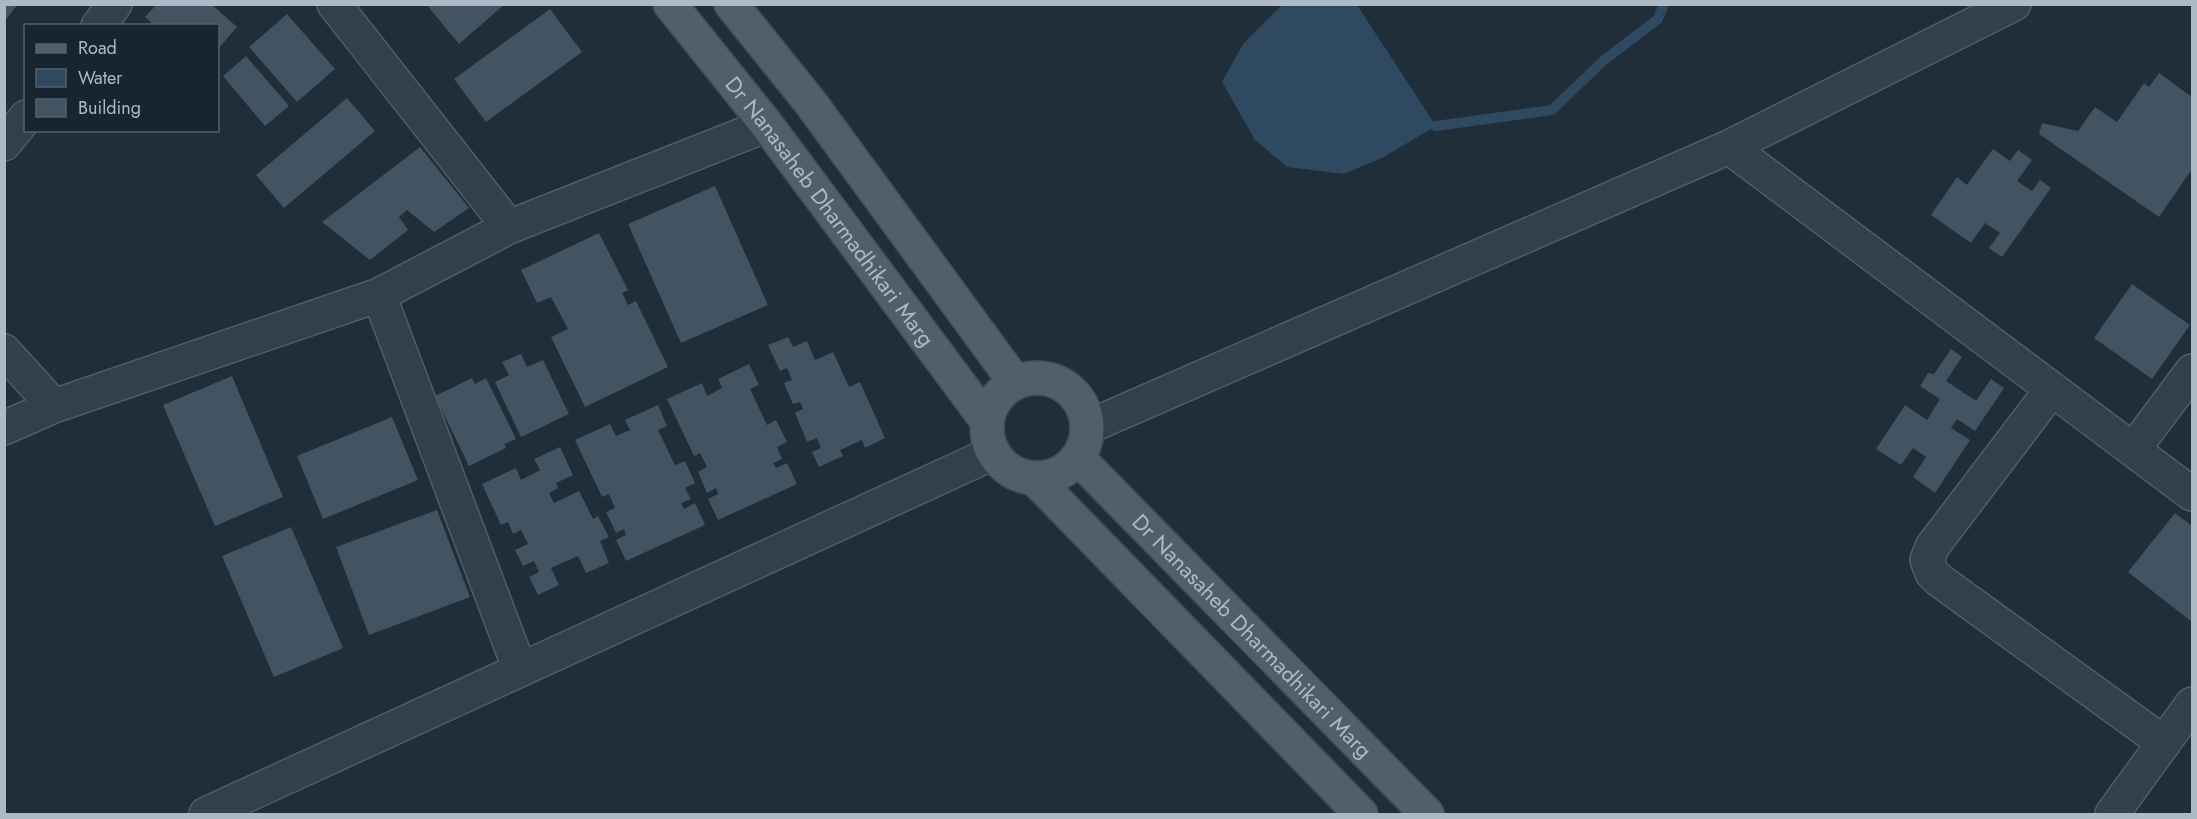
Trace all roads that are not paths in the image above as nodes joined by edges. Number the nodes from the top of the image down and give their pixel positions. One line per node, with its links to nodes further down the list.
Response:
1 (114, 4): 6 (street)
2 (334, 4): 11 (street)
3 (670, 4): 8 (main road, Dr Nanasaheb Dharmadhikari Marg)
4 (730, 4): 15 (main road, Dr Nanasaheb Dharmadhikari Marg)
5 (2014, 4): 10 (street)
6 (99, 24)
7 (24, 119): 9 (street)
8 (767, 125): 11 (street); 18 (main road, Dr Nanasaheb Dharmadhikari Marg)
9 (4, 144)
10 (1730, 147): 16 (street); 19 (street)
11 (509, 227): 12 (street)
12 (379, 295): 17 (street); 26 (street)
13 (4, 351): 17 (street)
14 (2193, 371): 21 (street)
15 (1015, 382): 18 (main road); 19 (main road)
16 (2052, 389): 21 (street); 28 (street)
17 (54, 406): 20 (street)
18 (987, 421): 22 (main road)
19 (1088, 427): 23 (main road)
20 (4, 428)
21 (2133, 450): 25 (street)
22 (993, 453): 24 (main road); 26 (street)
23 (1078, 458): 24 (main road); 31 (main road, Dr Nanasaheb Dharmadhikari Marg)
24 (1034, 478): 30 (main road, Dr Nanasaheb Dharmadhikari Marg)
25 (2193, 494)
26 (520, 670): 29 (street)
27 (2193, 704): 28 (street)
28 (2164, 743): 32 (street)
29 (206, 814)
30 (1361, 814)
31 (1427, 814)
32 (2112, 814)

